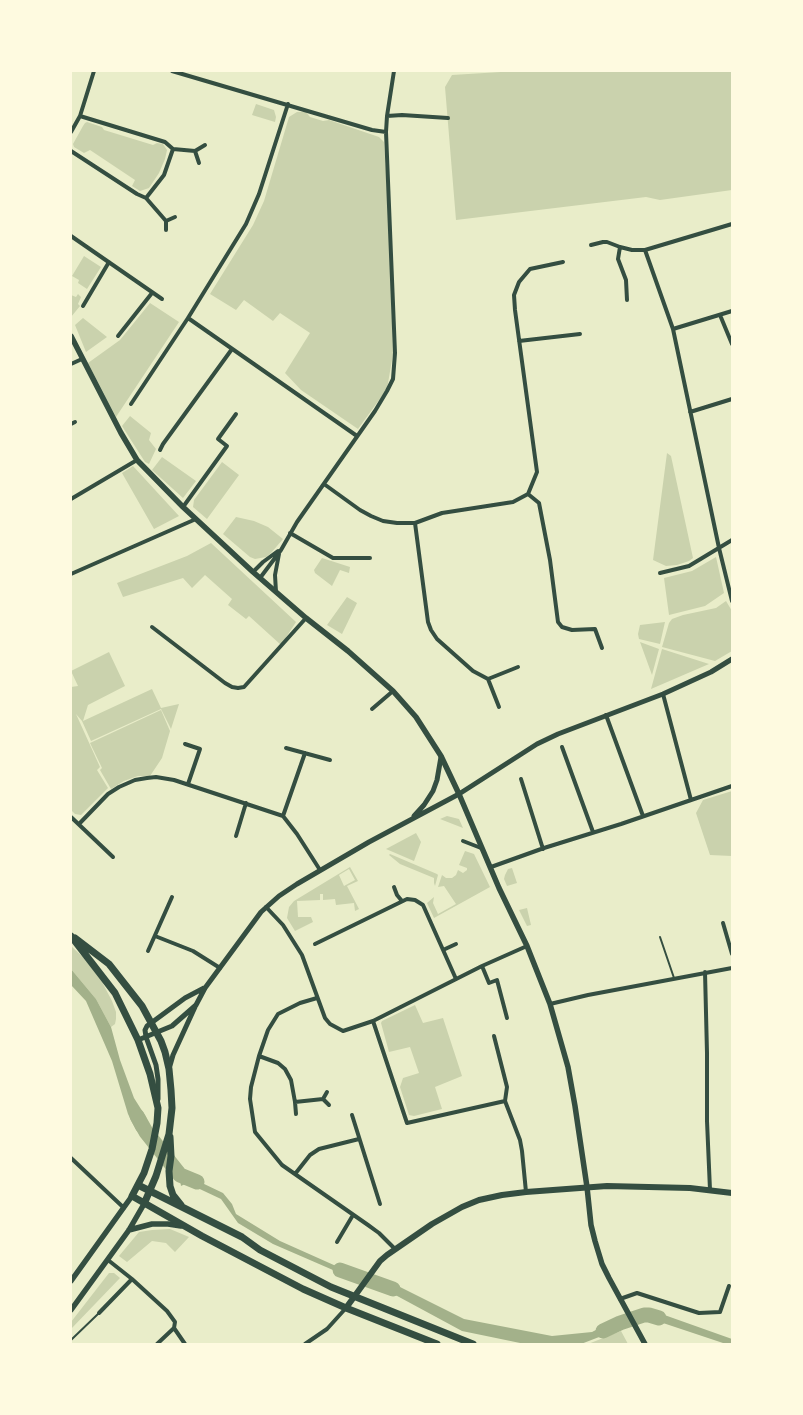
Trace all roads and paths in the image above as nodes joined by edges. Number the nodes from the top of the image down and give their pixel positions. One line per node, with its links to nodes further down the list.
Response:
1 (94, 71): 5 (street)
2 (172, 71): 4 (street)
3 (394, 71): 6 (street)
4 (288, 104): 9 (street); 32 (street)
5 (80, 116): 8 (street); 11 (street)
6 (387, 116): 7 (street); 9 (street)
7 (448, 118)
8 (71, 132)
9 (386, 132): 46 (street)
10 (205, 145): 12 (street)
11 (173, 148): 12 (street); 15 (street)
12 (195, 151): 14 (street)
13 (71, 152): 15 (street)
14 (199, 163)
15 (146, 198): 17 (street)
16 (175, 217): 17 (street)
17 (166, 221): 19 (street)
18 (732, 224): 23 (street)
19 (166, 230)
20 (71, 236): 24 (street)
21 (591, 245): 22 (street)
22 (620, 247): 23 (street); 28 (street)
23 (645, 250): 33 (street)
24 (110, 262): 26 (street); 29 (street)
25 (563, 262): 37 (street)
26 (152, 292): 27 (street); 36 (street)
27 (162, 299)
28 (627, 300)
29 (83, 306)
30 (732, 311): 31 (street)
31 (720, 315): 33 (street); 38 (street)
32 (188, 318): 39 (street); 43 (street)
33 (673, 329): 44 (street)
34 (580, 334): 37 (street)
35 (71, 336): 40 (main road)
36 (118, 336)
37 (519, 341): 50 (street)
38 (732, 344)
39 (232, 349): 46 (street); 47 (street)
40 (82, 359): 41 (street); 48 (main road)
41 (71, 364)
42 (732, 399): 44 (street)
43 (131, 404)
44 (690, 412): 57 (street)
45 (236, 414): 52 (street)
46 (357, 436): 49 (street)
47 (160, 450)
48 (137, 460): 51 (street); 52 (main road)
49 (324, 484): 54 (street); 55 (street)
50 (528, 494): 54 (street); 68 (street)
51 (71, 498)
52 (183, 507): 53 (main road)
53 (196, 519): 60 (main road); 62 (street)
54 (415, 523): 71 (street)
55 (290, 533): 58 (street); 59 (street)
56 (732, 540): 57 (street)
57 (718, 548): 61 (street); 65 (street)
58 (281, 550): 60 (street); 63 (street); 64 (street)
59 (370, 558)
60 (253, 572): 63 (main road)
61 (660, 572)
62 (71, 574)
63 (260, 578): 64 (main road)
64 (276, 592): 66 (main road)
65 (732, 601)
66 (306, 618): 67 (street); 72 (main road)
67 (152, 627)
68 (602, 648)
69 (732, 659): 73 (street)
70 (518, 667): 71 (street)
71 (488, 679): 74 (street)
72 (393, 691): 75 (street); 81 (main road)
73 (662, 694): 76 (street); 87 (street)
74 (500, 707)
75 (372, 708)
76 (606, 715): 86 (street); 90 (street)
77 (185, 744): 84 (street)
78 (562, 746): 94 (street)
79 (286, 748): 80 (street)
80 (305, 753): 82 (street); 89 (street)
81 (441, 756): 86 (main road); 92 (street)
82 (330, 760)
83 (521, 779): 98 (street)
84 (188, 784): 88 (street); 93 (street)
85 (732, 786): 87 (street)
86 (459, 794): 92 (street); 97 (main road)
87 (691, 800): 90 (street)
88 (246, 803): 89 (street); 95 (street)
89 (282, 816): 101 (street)
90 (643, 816): 94 (street)
91 (71, 817): 93 (street)
92 (412, 818): 101 (street)
93 (79, 824): 99 (street)
94 (593, 832): 98 (street)
95 (236, 836)
96 (463, 841): 97 (street)
97 (483, 849): 100 (main road)
98 (543, 849): 100 (street)
99 (113, 857)
100 (491, 868): 112 (main road)
101 (320, 870): 105 (street)
102 (394, 887): 104 (street)
103 (172, 897): 108 (street)
104 (402, 901): 110 (street); 113 (street)
105 (266, 907): 117 (street); 123 (street)
106 (723, 923): 115 (street)
107 (71, 935): 128 (highway); 132 (highway)
108 (155, 936): 114 (street); 117 (street)
109 (660, 937): 120 (lane)
110 (315, 944)
111 (456, 944): 113 (street)
112 (527, 946): 116 (street); 124 (main road)
113 (443, 950): 121 (street)
114 (148, 951)
115 (732, 954)
116 (482, 966): 121 (street); 126 (street)
117 (220, 968): 122 (street)
118 (732, 968): 119 (street)
119 (705, 972): 120 (street); 149 (street)
120 (674, 978): 124 (street)
121 (456, 979): 127 (street)
122 (205, 988): 125 (street); 128 (street)
123 (317, 998): 127 (street); 133 (street)
124 (550, 1004): 148 (main road)
125 (196, 1005): 129 (street); 134 (street)
126 (507, 1018)
127 (373, 1021): 137 (street)
128 (151, 1022): 129 (highway); 131 (street)
129 (157, 1032): 131 (street); 134 (highway)
130 (494, 1036): 137 (street)
131 (146, 1037): 132 (street); 140 (street)
132 (138, 1040): 140 (highway)
133 (259, 1056): 138 (street); 146 (street)
134 (169, 1069): 143 (highway)
135 (327, 1092): 136 (street)
136 (323, 1099): 138 (street); 139 (street)
137 (505, 1101): 151 (street)
138 (295, 1102): 141 (street)
139 (329, 1105)
140 (158, 1108): 147 (highway)
141 (296, 1114)
142 (352, 1116): 144 (street)
143 (169, 1134): 150 (highway); 157 (highway)
144 (359, 1139): 146 (street); 155 (street)
145 (71, 1158): 156 (street)
146 (295, 1174): 158 (street)
147 (138, 1185): 150 (highway); 153 (highway)
148 (587, 1186): 149 (main road); 151 (main road); 168 (main road)
149 (710, 1190): 152 (main road)
150 (150, 1191): 154 (highway); 157 (highway)
151 (526, 1192): 162 (main road)
152 (732, 1193)
153 (132, 1196): 154 (highway); 156 (main road)
154 (144, 1204): 159 (highway); 160 (main road)
155 (380, 1204)
156 (124, 1208): 165 (main road)
157 (186, 1210): 167 (highway)
158 (353, 1215): 161 (street); 162 (street)
159 (184, 1226): 160 (main road); 169 (highway)
160 (129, 1230): 163 (main road)
161 (337, 1242)
162 (395, 1249): 167 (main road)
163 (108, 1260): 164 (street); 170 (main road)
164 (132, 1279): 171 (street); 172 (street)
165 (71, 1281)
166 (729, 1286): 168 (street)
167 (356, 1296): 169 (main road); 178 (highway)
168 (620, 1299): 179 (main road)
169 (346, 1308): 176 (street); 177 (highway)
170 (71, 1310)
171 (99, 1313): 173 (lane)
172 (174, 1328): 174 (street); 175 (street)
173 (71, 1340)
174 (157, 1344)
175 (186, 1344)
176 (305, 1344)
177 (437, 1344)
178 (473, 1344)
179 (645, 1344)

